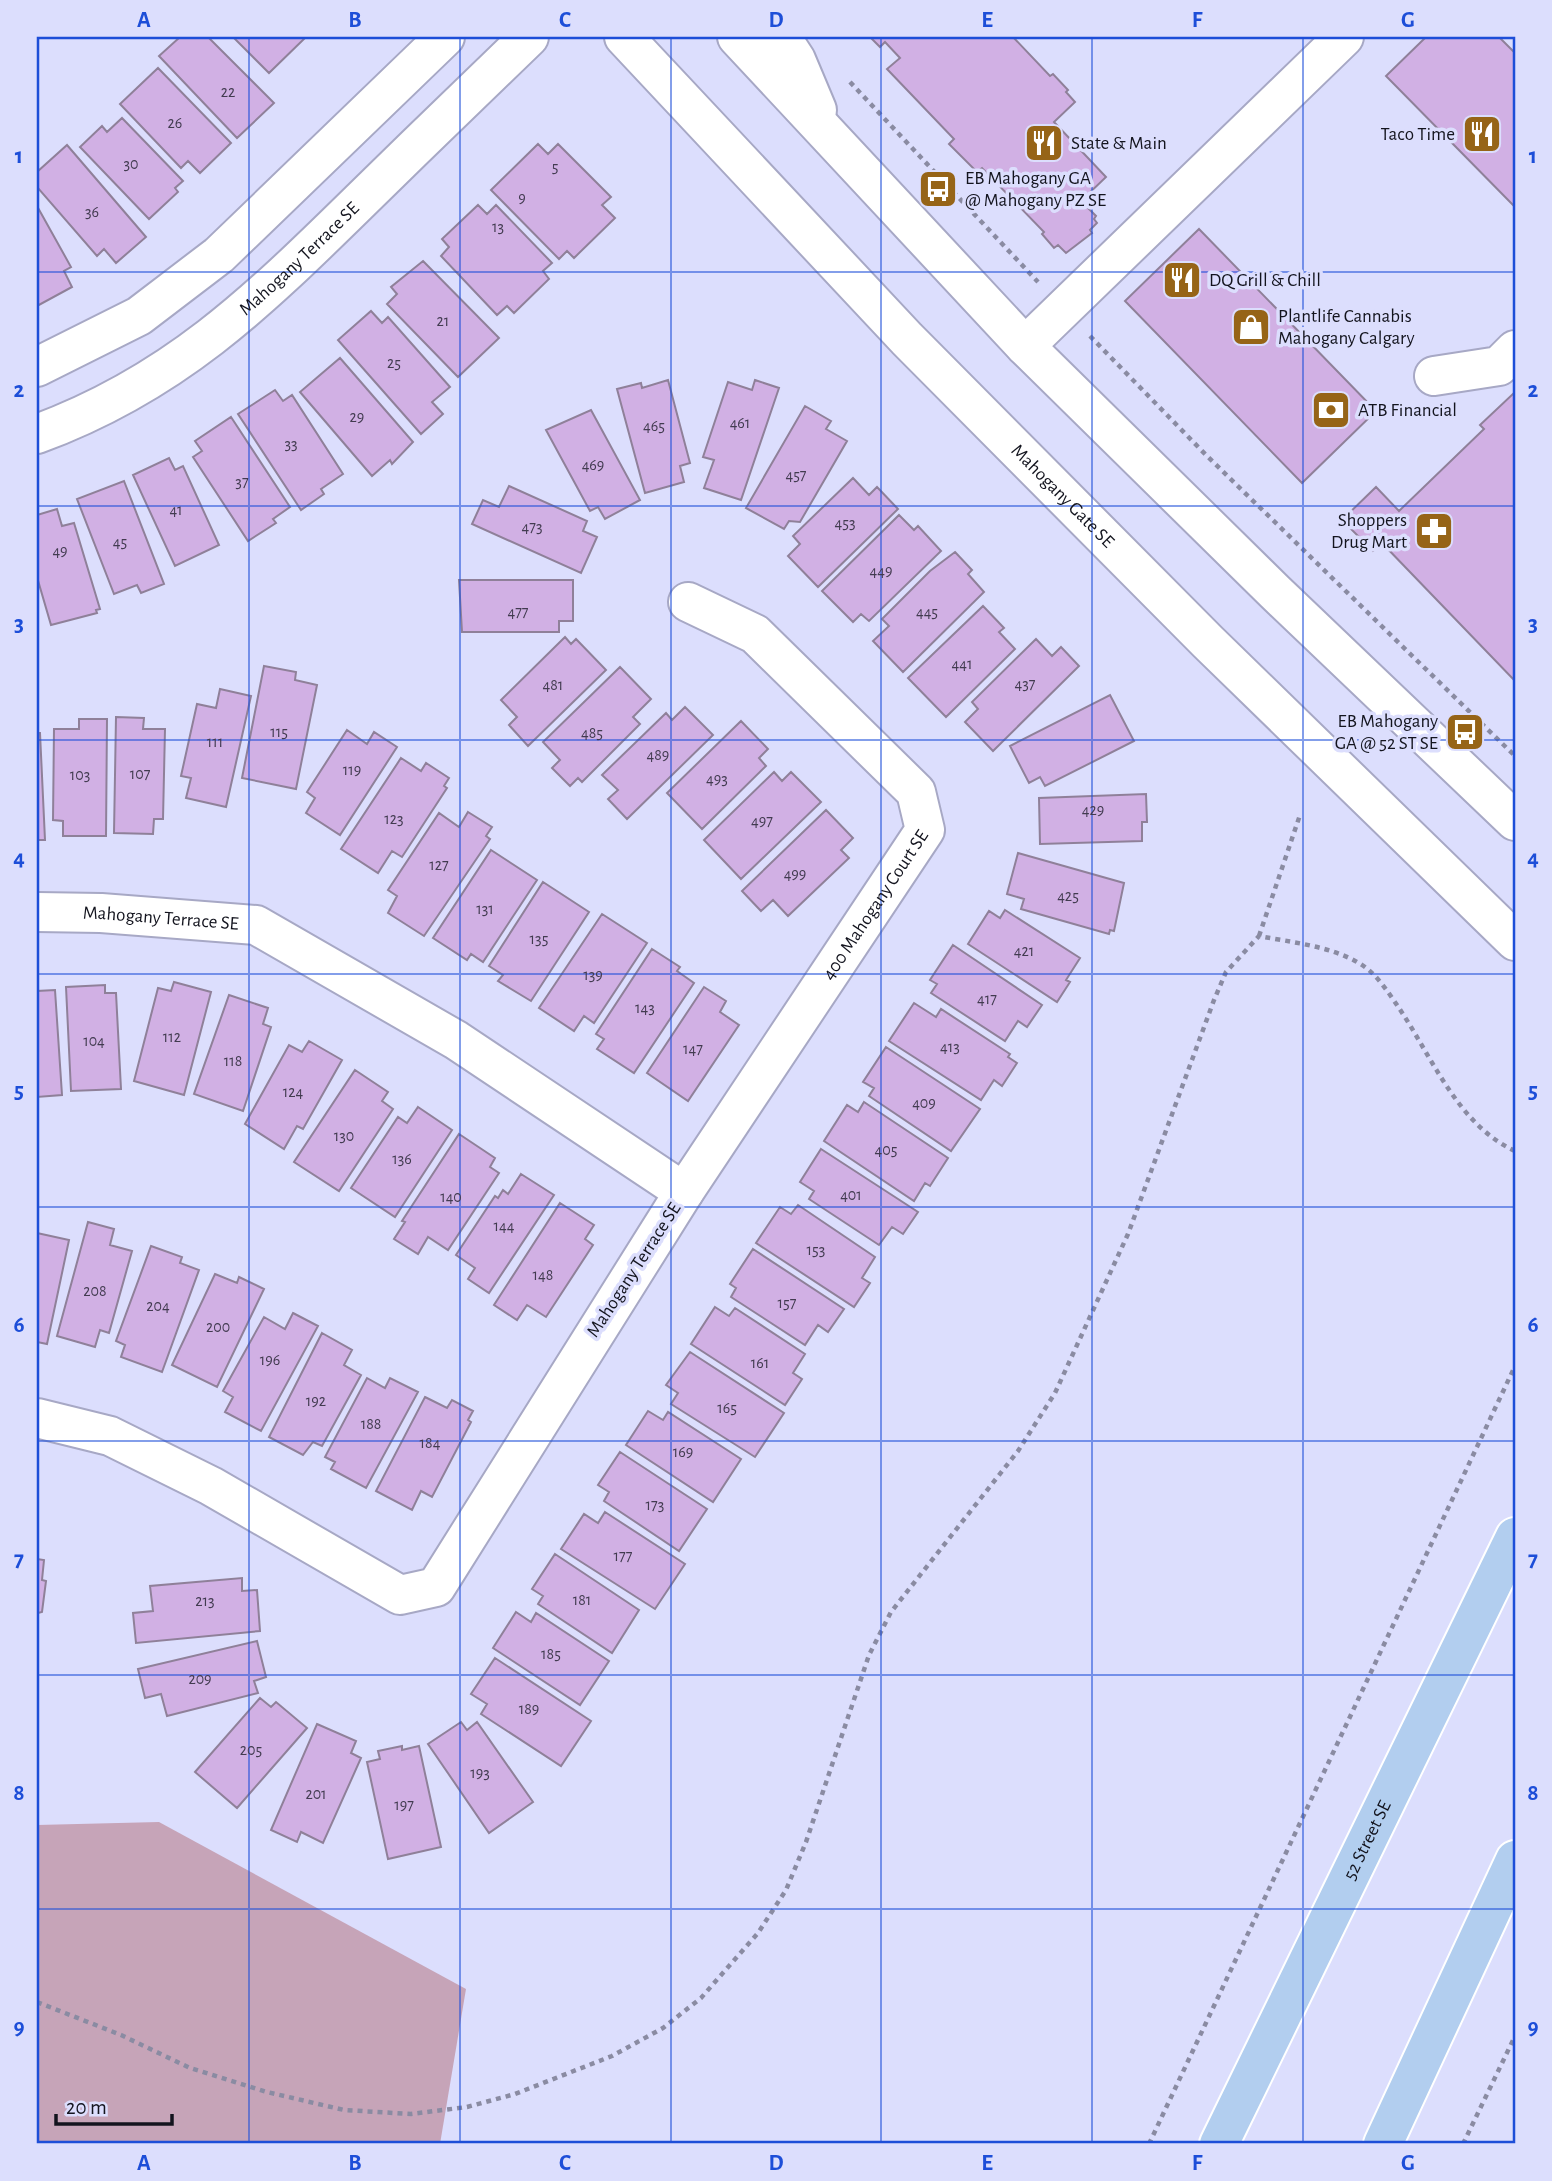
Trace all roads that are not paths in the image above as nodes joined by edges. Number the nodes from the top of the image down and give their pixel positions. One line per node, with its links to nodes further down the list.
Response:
1 (445, 37): 8 (street)
2 (529, 37): 9 (street, Mahogany Terrace SE)
3 (624, 37): 18 (street, Mahogany Gate SE)
4 (737, 37): 7 (street)
5 (781, 37): 7 (street)
6 (1344, 37): 10 (street)
7 (827, 134): 10 (street)
8 (219, 255): 9 (street); 12 (street)
9 (257, 302): 14 (street, Mahogany Terrace SE)
10 (1025, 346): 16 (street)
11 (1515, 351): 13 (street)
12 (37, 367)
13 (1434, 376)
14 (37, 434)
15 (688, 602): 19 (street, 400 Mahogany Court SE)
16 (1515, 821)
17 (37, 912): 19 (street, Mahogany Terrace SE)
18 (1515, 941)
19 (684, 1192): 20 (street, Mahogany Terrace SE)
20 (37, 1418)
21 (1515, 1537): 23 (main road, 52 Street SE)
22 (1515, 1860): 24 (main road)
23 (1219, 2144)
24 (1383, 2144)

